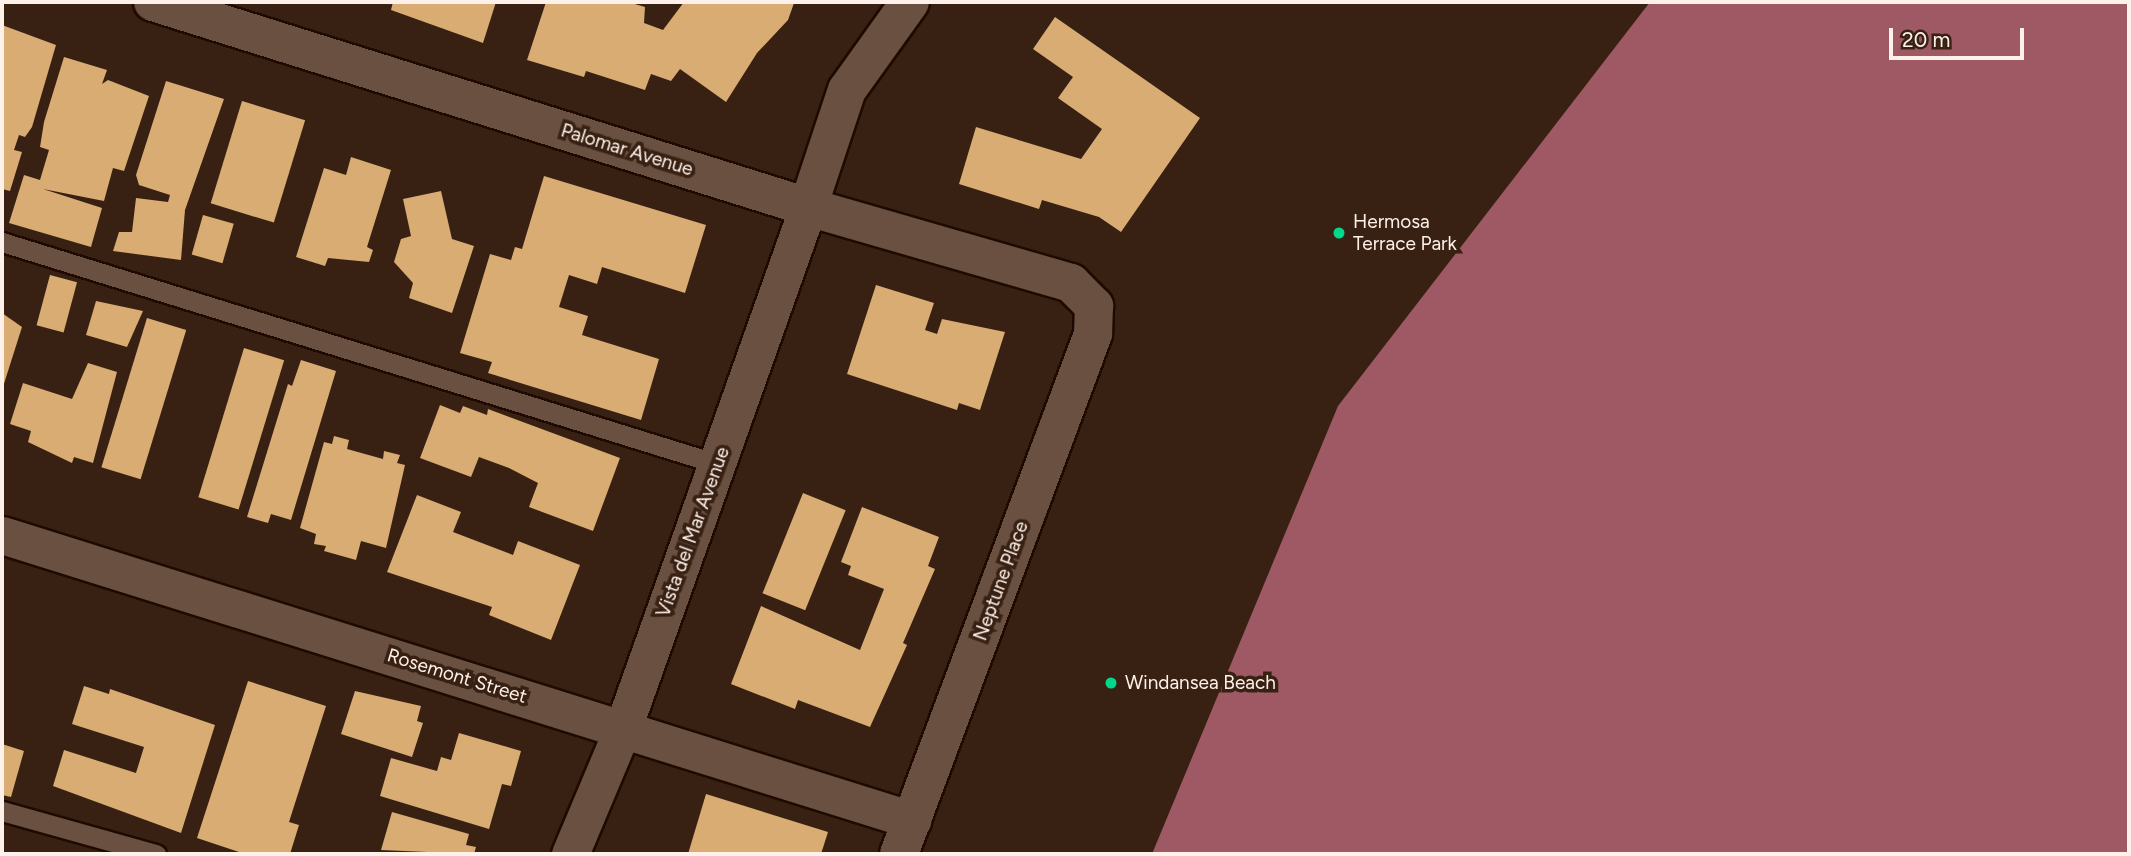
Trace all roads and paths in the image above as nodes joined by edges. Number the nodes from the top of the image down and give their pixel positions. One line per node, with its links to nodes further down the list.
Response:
1 (153, 2): 3 (street, Palomar Avenue)
2 (910, 2): 4 (street)
3 (198, 9): 4 (street, Palomar Avenue)
4 (808, 207): 6 (street, Palomar Avenue); 7 (street, Vista del Mar Avenue)
5 (2, 242): 7 (lane)
6 (1094, 306): 11 (street, Neptune Place)
7 (718, 464): 9 (street, Vista del Mar Avenue)
8 (2, 535): 9 (street, Rosemont Street)
9 (623, 728): 11 (street, Rosemont Street); 13 (street, Vista del Mar Avenue)
10 (2, 811): 12 (lane)
11 (905, 837)
12 (156, 854)
13 (570, 854)

